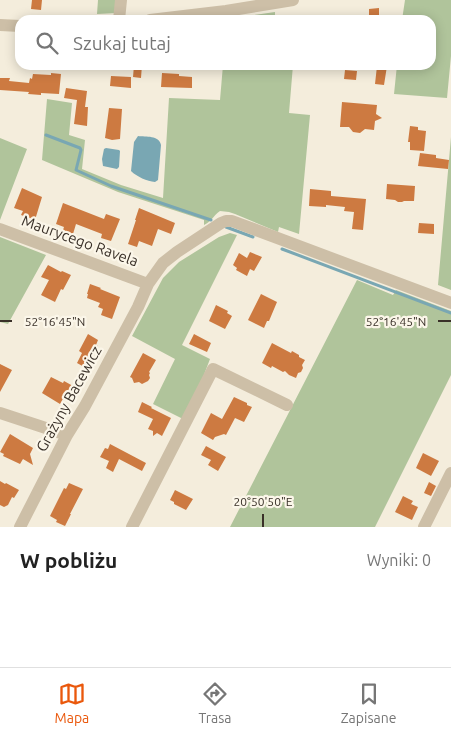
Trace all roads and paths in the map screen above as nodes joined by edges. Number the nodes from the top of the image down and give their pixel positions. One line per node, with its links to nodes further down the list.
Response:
1 (121, 0): 3 (street)
2 (293, 0): 4 (street)
3 (120, 15)
4 (192, 15)
5 (0, 25): 6 (street)
6 (15, 26)
7 (0, 229): 8 (street, Maurycego Ravela)
8 (148, 284): 9 (street, Grażyny Bacewicz); 12 (street, Grażyny Bacewicz)
9 (451, 303)
10 (287, 405): 15 (street)
11 (0, 413): 12 (street)
12 (67, 435): 14 (street, Grażyny Bacewicz)
13 (451, 472): 16 (street)
14 (20, 527)
15 (132, 527)
16 (424, 527)

